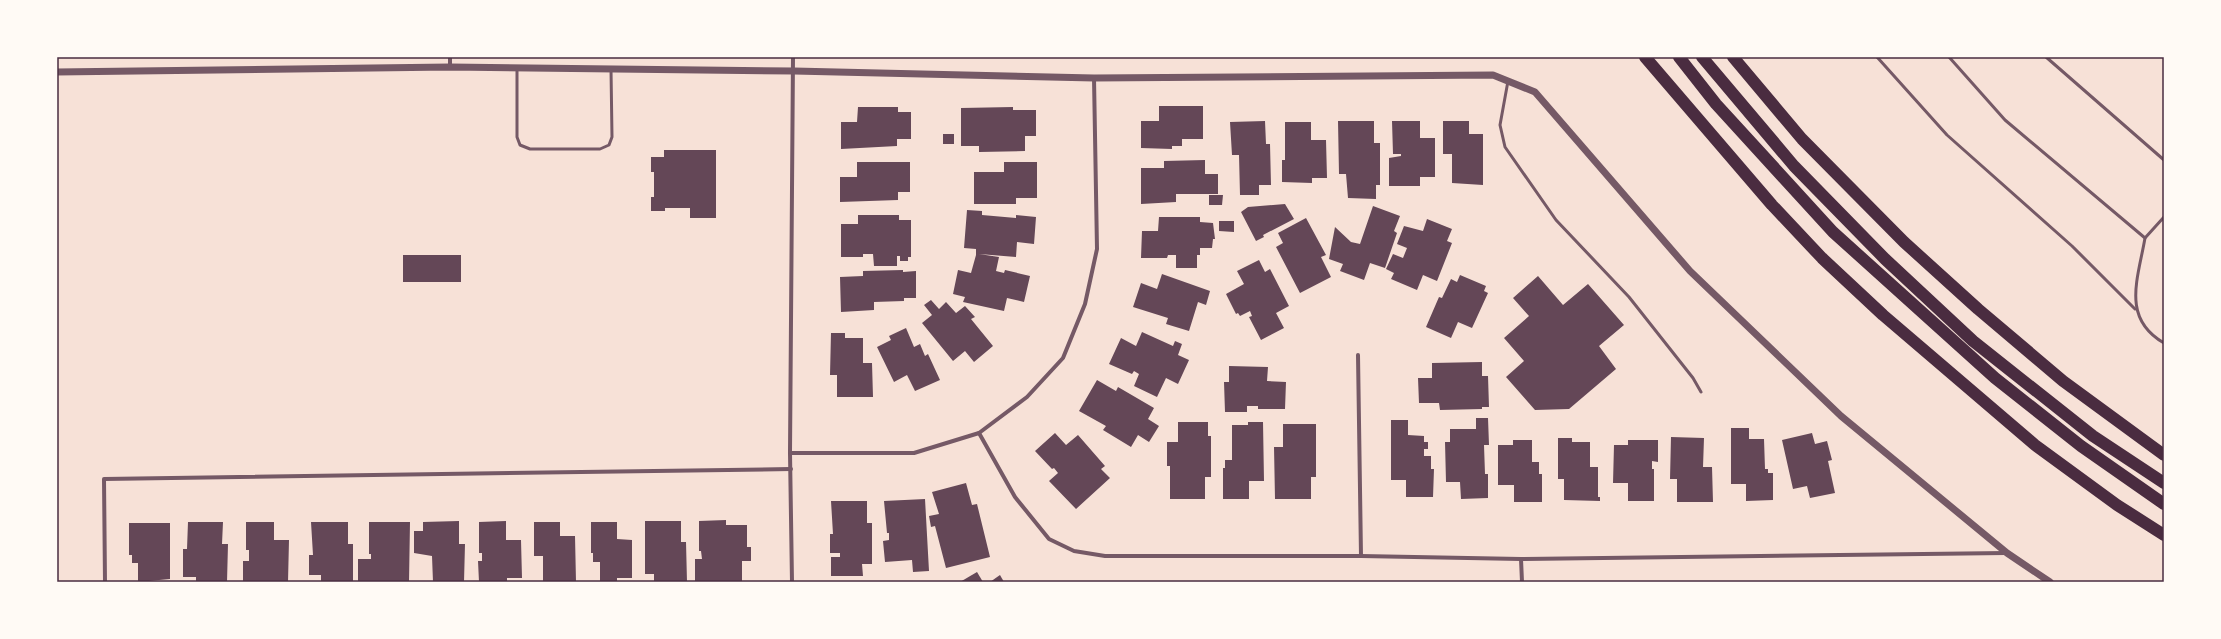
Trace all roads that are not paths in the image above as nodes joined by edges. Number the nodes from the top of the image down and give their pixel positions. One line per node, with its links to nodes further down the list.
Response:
1 (450, 57): 10 (street)
2 (794, 57): 13 (street)
3 (1645, 57): 30 (highway)
4 (1679, 57): 29 (highway)
5 (1702, 57): 28 (highway)
6 (1733, 57): 26 (highway)
7 (1877, 57): 20 (lane)
8 (1949, 57): 19 (lane)
9 (2046, 57): 17 (lane)
10 (450, 67): 11 (street); 14 (street)
11 (517, 68): 12 (street); 12 (lane)
12 (611, 69): 13 (street)
13 (794, 71): 15 (street); 25 (street)
14 (57, 72)
15 (1094, 78): 16 (street); 24 (street)
16 (1508, 81): 23 (lane); 31 (street)
17 (2164, 160)
18 (2164, 217): 19 (lane)
19 (2145, 238): 20 (lane)
20 (2135, 309): 21 (lane)
21 (2164, 343)
22 (1358, 355): 32 (street)
23 (1701, 392)
24 (979, 433): 25 (street); 32 (street)
25 (790, 453): 27 (street)
26 (2164, 455)
27 (791, 469): 34 (street); 35 (street)
28 (2164, 483)
29 (2164, 504)
30 (2164, 535)
31 (2007, 553): 33 (street); 37 (street)
32 (1361, 556): 33 (street)
33 (1521, 559): 36 (street)
34 (105, 582)
35 (792, 582)
36 (1522, 582)
37 (2050, 582)

